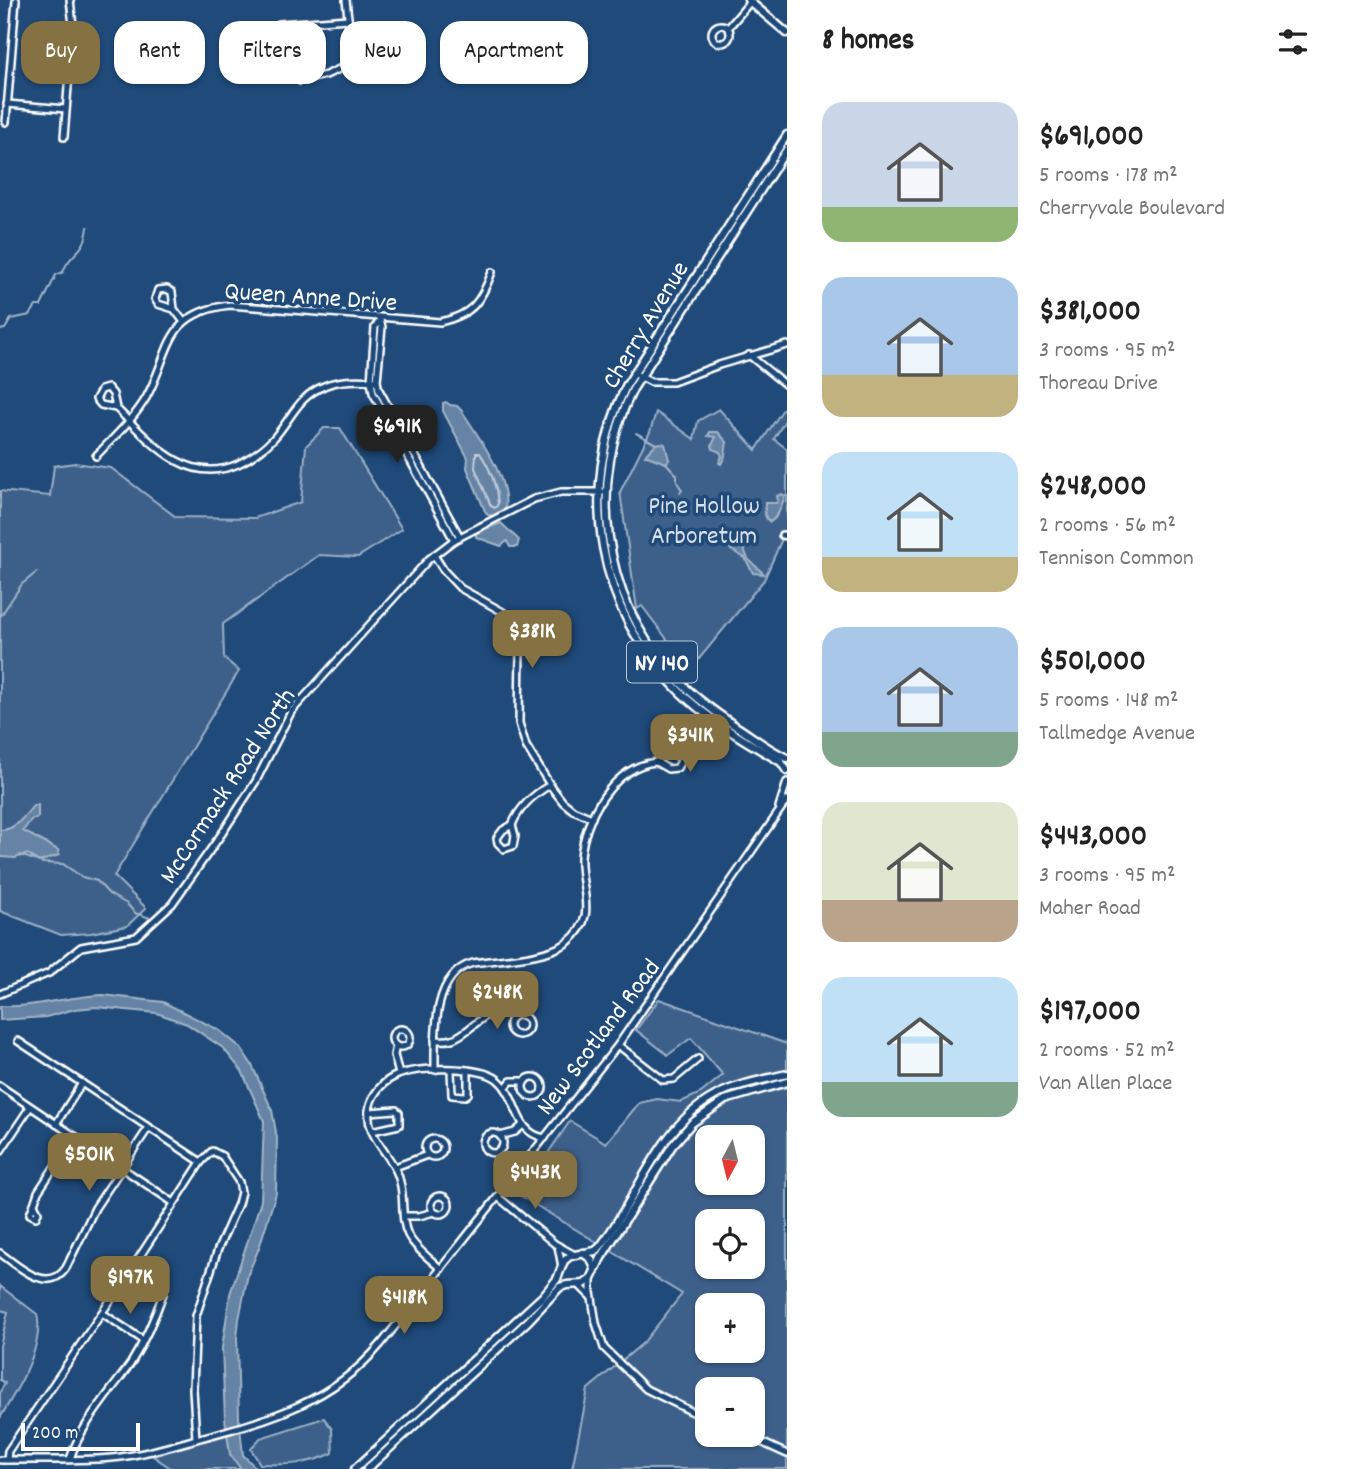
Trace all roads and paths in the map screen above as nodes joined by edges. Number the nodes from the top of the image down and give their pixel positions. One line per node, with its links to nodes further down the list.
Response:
1 (16, 0): 11 (street)
2 (62, 0): 4 (street)
3 (346, 0): 6 (street)
4 (70, 1): 12 (street)
5 (749, 1): 8 (street); 9 (main road)
6 (348, 19): 7 (street); 10 (street)
7 (320, 21)
8 (729, 27)
9 (787, 34)
10 (326, 75)
11 (8, 104): 12 (street); 13 (street)
12 (66, 109): 15 (street)
13 (6, 122)
14 (787, 135): 23 (main road, Cherry Avenue / NY 140)
15 (64, 137)
16 (787, 149): 23 (main road, Cherry Avenue / NY 140)
17 (492, 272): 19 (street, Queen Anne Drive)
18 (174, 309): 20 (street)
19 (379, 320): 20 (street, Queen Anne Drive); 24 (street, Queen Anne Drive)
20 (184, 322): 27 (street)
21 (787, 345): 22 (street)
22 (749, 355): 23 (street); 25 (street)
23 (636, 375): 29 (main road, Cherry Avenue / NY 140)
24 (374, 381): 27 (street); 30 (street)
25 (787, 386)
26 (116, 408): 27 (street)
27 (129, 421): 28 (street)
28 (96, 456)
29 (602, 492): 30 (street, McCormack Road North); 32 (main road, Cherry Avenue / NY 140); 34 (main road, Cherry Avenue / NY 140)
30 (457, 539): 31 (street, McCormack Road North)
31 (434, 555): 36 (street); 41 (street, McCormack Road North)
32 (787, 758)
33 (656, 762): 39 (street)
34 (787, 771)
35 (787, 782): 38 (street, New Scotland Road)
36 (550, 785): 39 (street); 40 (street)
37 (787, 800): 38 (street, New Scotland Road)
38 (775, 816): 45 (street, New Scotland Road)
39 (592, 818): 43 (street)
40 (512, 825)
41 (0, 994)
42 (515, 1016): 43 (street)
43 (435, 1040): 48 (street)
44 (18, 1041): 55 (street)
45 (618, 1045): 47 (street); 67 (street, New Scotland Road)
46 (396, 1046): 51 (street)
47 (698, 1059)
48 (435, 1070): 49 (street); 51 (street)
49 (451, 1070): 50 (street); 50 (street)
50 (468, 1070): 57 (street)
51 (399, 1074): 59 (street)
52 (787, 1074): 81 (main road)
53 (525, 1081): 57 (street)
54 (787, 1082): 85 (main road)
55 (82, 1083): 60 (street); 62 (street)
56 (0, 1086): 58 (street)
57 (506, 1087): 61 (street)
58 (30, 1107): 60 (street); 69 (street)
59 (369, 1112): 63 (street); 63 (street)
60 (56, 1124): 65 (street)
61 (523, 1125): 64 (street); 66 (street)
62 (149, 1127): 71 (street); 73 (street)
63 (372, 1131): 72 (street)
64 (532, 1135): 67 (street); 68 (street)
65 (75, 1136): 73 (street); 76 (street)
66 (500, 1136)
67 (545, 1138): 68 (street, New Scotland Road)
68 (536, 1149): 74 (street, New Scotland Road)
69 (0, 1152)
70 (427, 1155): 72 (street)
71 (201, 1162): 75 (street); 93 (street)
72 (395, 1167): 78 (street)
73 (121, 1168): 75 (street); 80 (street)
74 (498, 1197): 79 (street); 83 (street, New Scotland Road)
75 (174, 1203): 90 (street)
76 (34, 1204)
77 (434, 1212): 78 (street)
78 (404, 1216): 83 (street)
79 (558, 1246): 82 (street); 84 (street)
80 (0, 1253)
81 (583, 1253): 82 (main road); 85 (main road)
82 (573, 1254): 84 (main road)
83 (441, 1269): 93 (street, New Scotland Road)
84 (562, 1269): 88 (main road); 99 (main road)
85 (595, 1269): 86 (main road)
86 (591, 1279): 88 (main road); 89 (street)
87 (153, 1283): 91 (street)
88 (576, 1284): 89 (street); 98 (main road)
89 (593, 1299): 92 (street)
90 (102, 1313): 91 (street); 97 (street)
91 (143, 1340): 96 (street)
92 (695, 1413)
93 (196, 1439): 96 (street, New Scotland Road)
94 (765, 1444): 95 (street)
95 (787, 1454)
96 (69, 1459): 97 (street, New Scotland Road)
97 (4, 1460)
98 (370, 1466)
99 (356, 1468)

